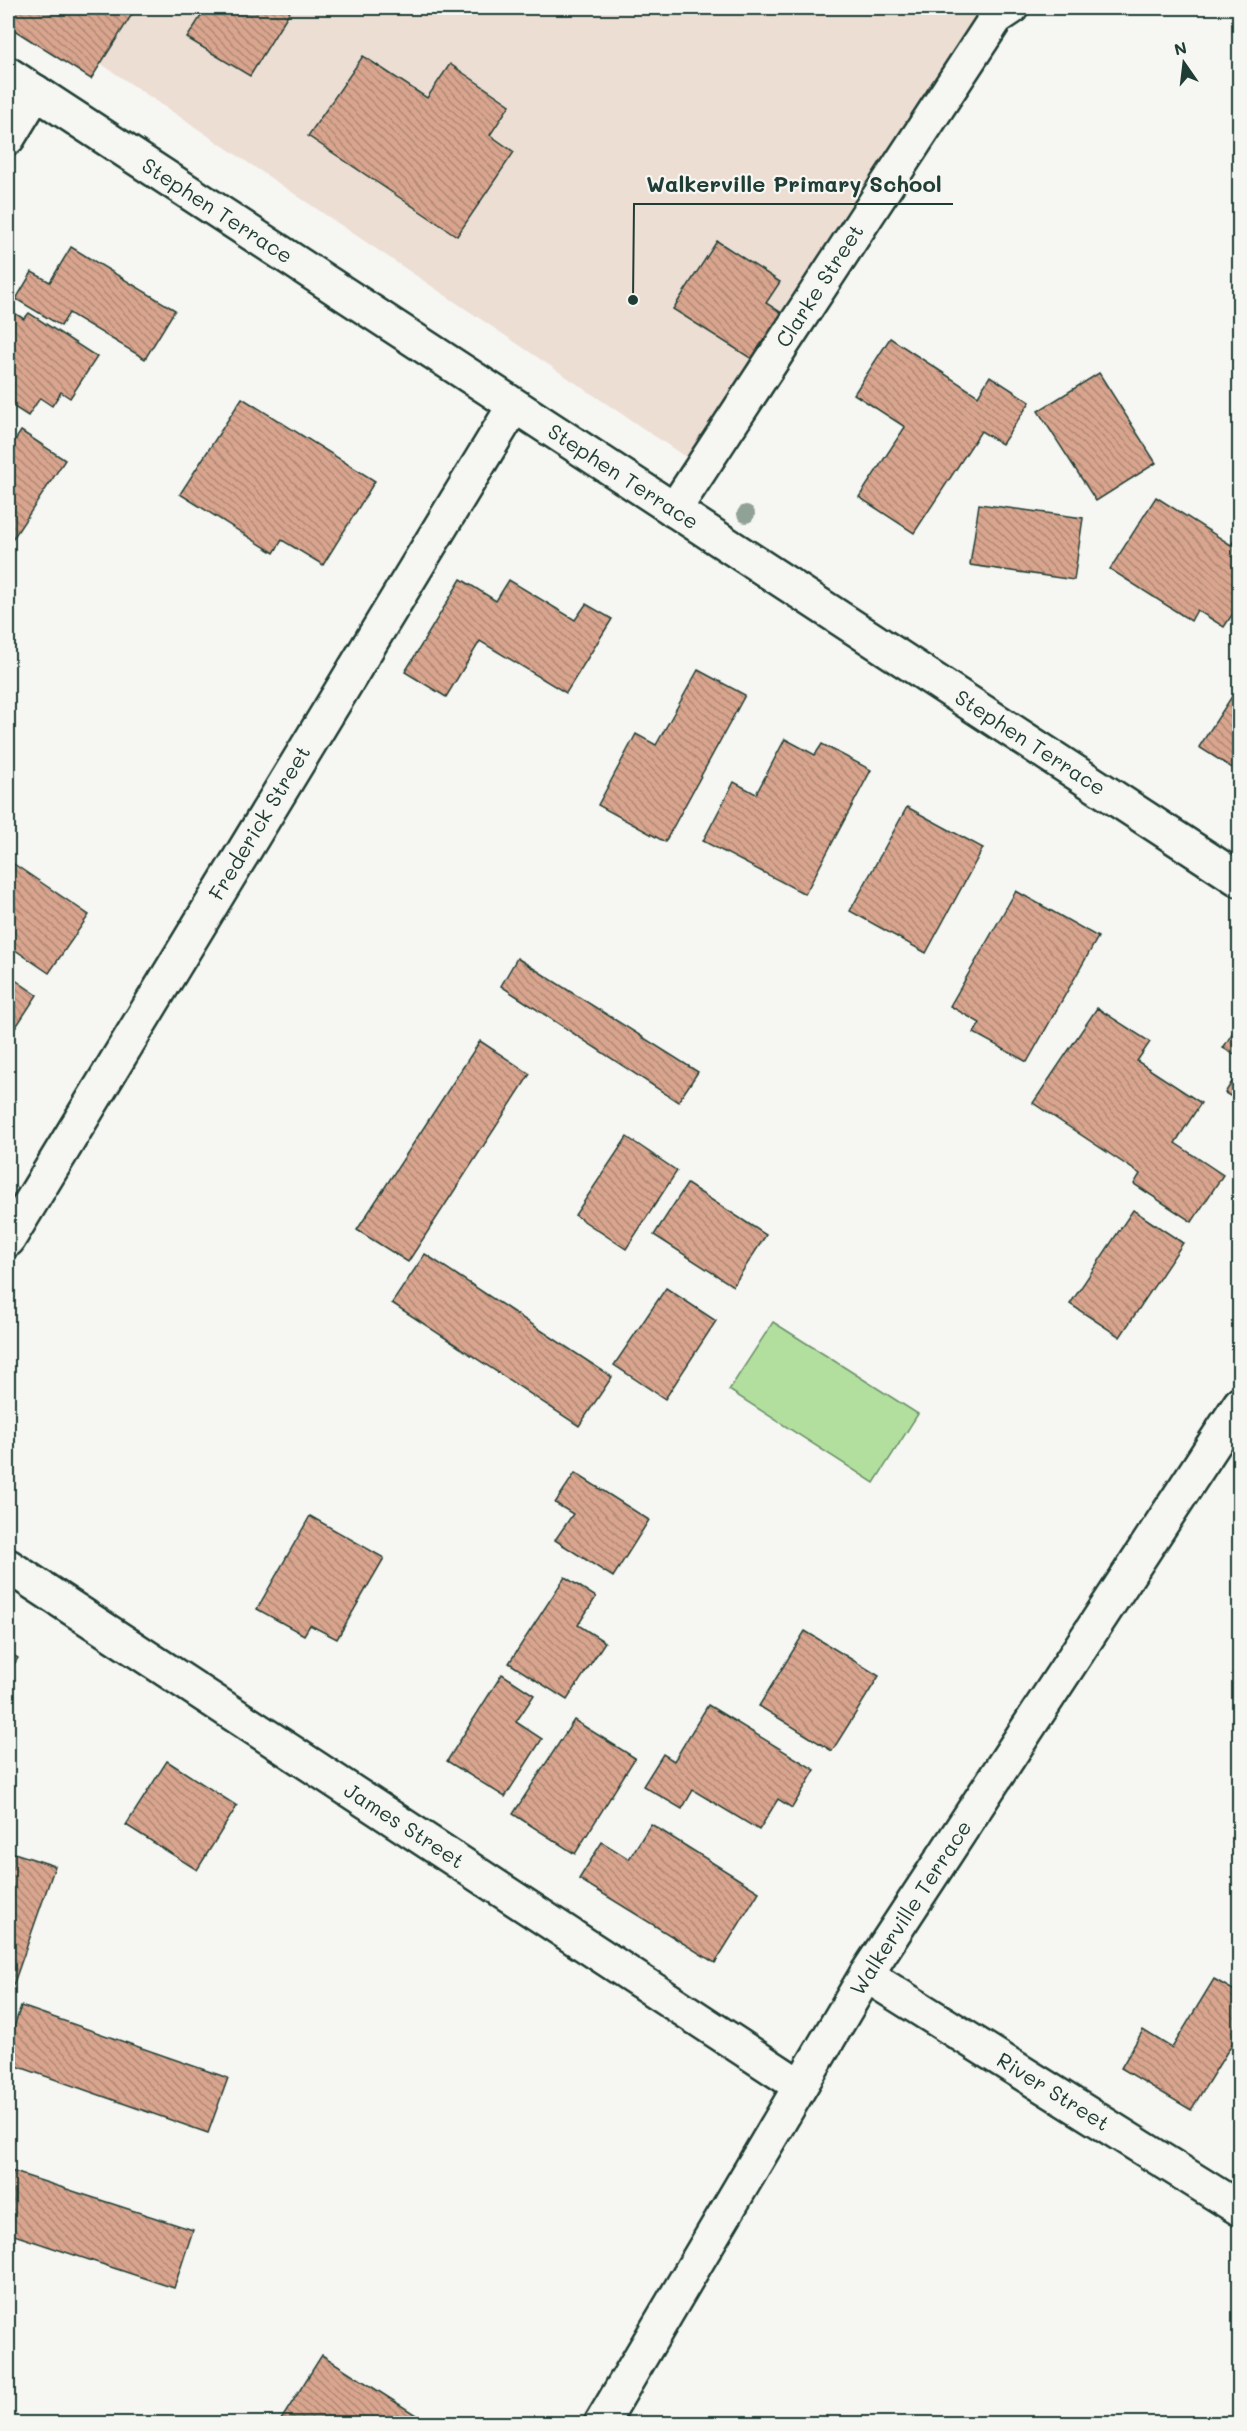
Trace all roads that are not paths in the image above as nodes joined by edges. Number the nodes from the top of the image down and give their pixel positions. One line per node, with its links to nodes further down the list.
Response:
1 (1011, 8): 6 (street, Clarke Street)
2 (8, 74): 3 (street, Stephen Terrace)
3 (36, 92): 4 (street); 5 (street, Stephen Terrace)
4 (8, 138)
5 (514, 405): 6 (street, Stephen Terrace); 8 (street, Frederick Street)
6 (674, 510): 7 (street, Stephen Terrace)
7 (1239, 880)
8 (8, 1240)
9 (1239, 1404): 11 (street, Walkerville Terrace)
10 (8, 1566): 12 (street, James Street)
11 (866, 1975): 12 (street, Walkerville Terrace); 13 (street, River Street)
12 (800, 2086): 14 (street, Walkerville Terrace)
13 (1239, 2210)
14 (601, 2424)

